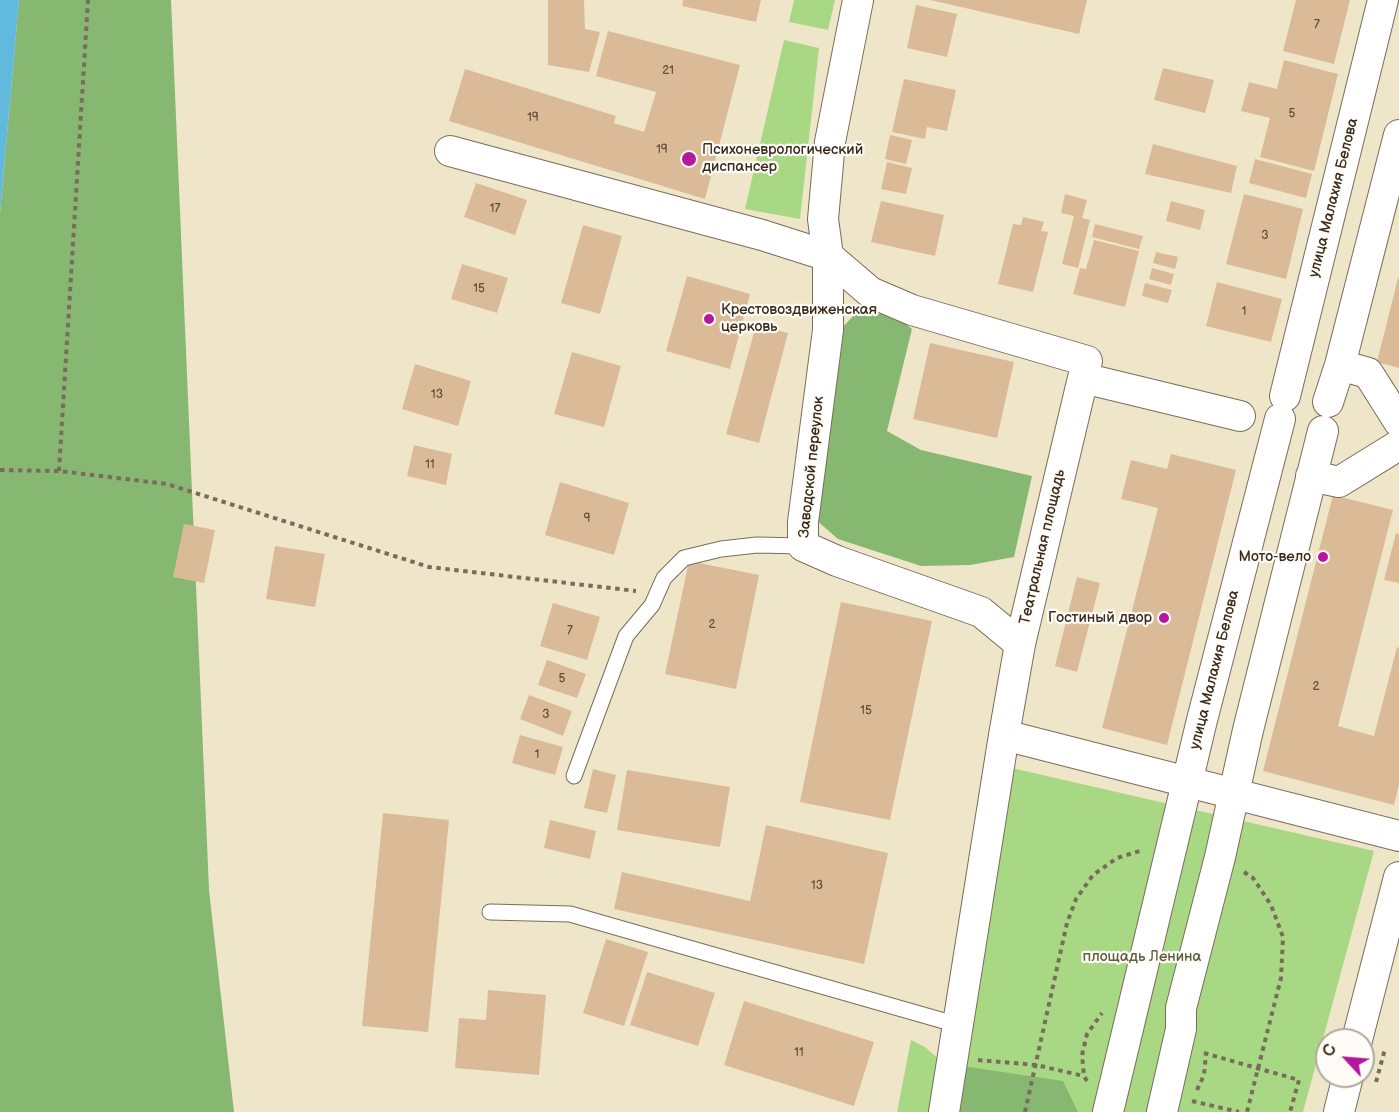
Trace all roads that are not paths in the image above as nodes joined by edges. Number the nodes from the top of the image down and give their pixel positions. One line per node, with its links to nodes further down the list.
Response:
1 (858, 0): 5 (street, Заводской переулок)
2 (1383, 0): 8 (street, улица Малахия Белова)
3 (1399, 135): 6 (street)
4 (450, 150): 5 (street)
5 (828, 256): 7 (street); 14 (street, Заводской переулок)
6 (1340, 365): 10 (street); 11 (street)
7 (1085, 369): 9 (street); 15 (street, Театральная площадь)
8 (1283, 407): 10 (street); 10 (street); 18 (street, улица Малахия Белова)
9 (1240, 416)
10 (1325, 417): 13 (street)
11 (1399, 422)
12 (1399, 445): 13 (street)
13 (1311, 476): 19 (street)
14 (803, 546): 15 (street, Заводской переулок); 17 (lane)
15 (1020, 644): 16 (street, Театральная площадь)
16 (1004, 735): 18 (street); 23 (street)
17 (574, 776)
18 (1187, 783): 19 (street); 28 (street)
19 (1235, 793): 20 (street); 26 (street)
20 (1399, 836)
21 (1399, 878): 24 (street)
22 (490, 912): 23 (lane)
23 (958, 1025): 27 (street)
24 (1374, 1028)
25 (1345, 1088): 29 (street)
26 (1176, 1106)
27 (944, 1112)
28 (1108, 1112)
29 (1339, 1112)

